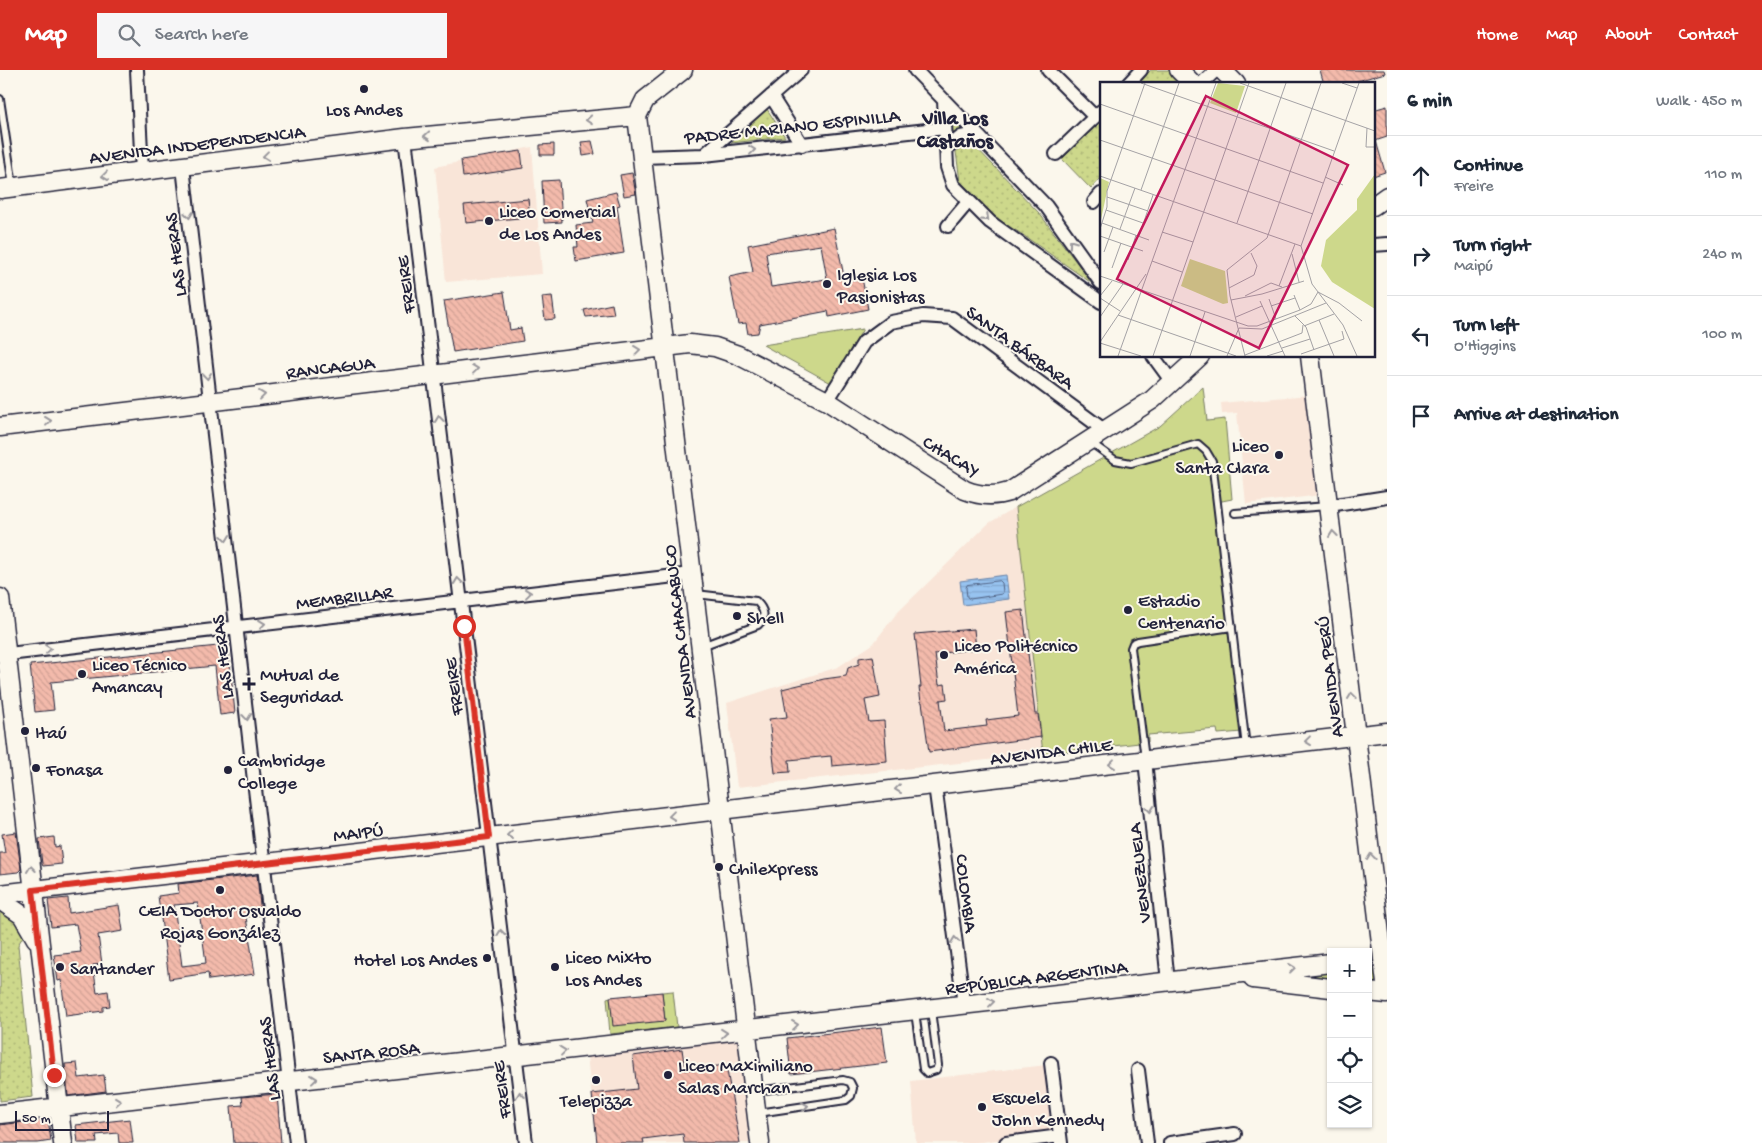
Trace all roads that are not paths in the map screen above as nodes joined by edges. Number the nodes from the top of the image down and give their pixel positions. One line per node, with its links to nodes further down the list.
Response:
1 (137, 70): 28 (street)
2 (683, 70): 18 (main road)
3 (801, 70): 14 (street)
4 (915, 70): 16 (street)
5 (1048, 70): 17 (street)
6 (1141, 70): 10 (street)
7 (1179, 70): 11 (main road)
8 (1216, 70): 12 (street)
9 (1222, 70): 13 (main road)
10 (1130, 82)
11 (1191, 82)
12 (1203, 82)
13 (1234, 82)
14 (771, 96): 22 (street); 25 (street)
15 (0, 99): 29 (lane)
16 (944, 100): 19 (street); 20 (street)
17 (1098, 114): 24 (street)
18 (637, 116): 21 (main road, AVENIDA INDEPENDENCIA, one-way to 21); 26 (main road, AVENIDA CHACABUCO)
19 (945, 128): 22 (street, PADRE MARIANO ESPINILLA); 23 (street)
20 (976, 134): 23 (street); 36 (street, one-way to 20)
21 (405, 138): 27 (main road, AVENIDA INDEPENDENCIA, one-way to 27); 42 (street, FREIRE)
22 (802, 145): 25 (street, PADRE MARIANO ESPINILLA, one-way to 22)
23 (946, 149): 31 (street)
24 (1056, 154)
25 (704, 155): 26 (street, PADRE MARIANO ESPINILLA)
26 (642, 157): 38 (main road, AVENIDA CHACABUCO)
27 (183, 167): 28 (main road, AVENIDA INDEPENDENCIA); 45 (street, LAS HERAS, one-way to 45)
28 (142, 172): 29 (main road, AVENIDA INDEPENDENCIA, one-way to 29)
29 (6, 188)
30 (1387, 196): 32 (main road)
31 (969, 201): 33 (street); 37 (street, one-way to 37)
32 (1374, 205)
33 (948, 226)
34 (1387, 244): 35 (street)
35 (1374, 245)
36 (1100, 282)
37 (1100, 301)
38 (665, 346): 42 (main road, RANCAGUA, one-way to 38); 44 (main road, CHACAY); 52 (main road, AVENIDA CHACABUCO)
39 (1154, 358): 43 (street)
40 (1198, 358): 43 (main road, CHACAY)
41 (1310, 358): 50 (main road, AVENIDA PERÚ)
42 (434, 374): 45 (main road, RANCAGUA, one-way to 42); 55 (street, FREIRE, one-way to 42)
43 (1172, 382): 47 (main road, CHACAY)
44 (827, 401): 47 (street, SANTA BÁRBARA); 48 (main road, CHACAY)
45 (210, 402): 46 (main road, RANCAGUA, one-way to 45); 56 (street, LAS HERAS, one-way to 56)
46 (0, 427)
47 (1104, 430): 48 (main road, CHACAY)
48 (1088, 440): 57 (lane)
49 (1387, 497): 50 (street)
50 (1329, 506): 51 (lane); 61 (main road, AVENIDA PERÚ, one-way to 50)
51 (1234, 513)
52 (692, 574): 53 (main road, AVENIDA CHACABUCO); 55 (street, MEMBRILLAR, one-way to 52)
53 (694, 593): 58 (main road, AVENIDA CHACABUCO); 58 (lane)
54 (0, 598): 59 (main road)
55 (461, 601): 56 (street, MEMBRILLAR, one-way to 55); 66 (street, FREIRE)
56 (236, 627): 59 (street, MEMBRILLAR, one-way to 56); 67 (street, LAS HERAS, one-way to 67)
57 (1232, 627): 62 (lane); 63 (lane)
58 (701, 647): 65 (main road, AVENIDA CHACABUCO)
59 (3, 654): 68 (main road, one-way to 59)
60 (1387, 732): 61 (main road, AVENIDA CHILE)
61 (1356, 736): 62 (main road, AVENIDA CHILE, one-way to 62); 72 (main road, AVENIDA PERÚ, one-way to 61)
62 (1246, 748): 63 (main road, AVENIDA CHILE)
63 (1145, 760): 64 (main road, AVENIDA CHILE, one-way to 64); 75 (street, VENEZUELA, one-way to 75)
64 (935, 785): 65 (main road, AVENIDA CHILE, one-way to 65); 79 (street, COLOMBIA, one-way to 64)
65 (720, 810): 66 (main road, MAIPÚ, one-way to 66); 81 (main road, AVENIDA CHACABUCO)
66 (489, 837): 67 (main road, MAIPÚ); 82 (street, FREIRE, one-way to 66)
67 (264, 864): 68 (main road, MAIPÚ); 86 (street, LAS HERAS)
68 (33, 890): 69 (main road, MAIPÚ); 71 (main road)
69 (0, 894)
70 (0, 900): 71 (main road)
71 (41, 948): 85 (main road)
72 (1379, 958): 78 (main road, AVENIDA PERÚ)
73 (1327, 963): 74 (main road, REPÚBLICA ARGENTINA, one-way to 73)
74 (1221, 976): 75 (main road, REPÚBLICA ARGENTINA); 76 (main road)
75 (1168, 982): 79 (main road, REPÚBLICA ARGENTINA, one-way to 75)
76 (1327, 988)
77 (1372, 992): 78 (main road)
78 (1387, 993)
79 (964, 1005): 80 (main road, REPÚBLICA ARGENTINA)
80 (923, 1010): 80 (lane); 81 (main road, REPÚBLICA ARGENTINA, one-way to 80)
81 (747, 1030): 82 (main road, SANTA ROSA, one-way to 81); 87 (main road, AVENIDA CHACABUCO)
82 (515, 1056): 86 (main road, SANTA ROSA, one-way to 82); 96 (street, FREIRE, one-way to 82)
83 (1051, 1063): 93 (street)
84 (1138, 1070): 99 (street)
85 (54, 1075): 88 (main road); 89 (main road)
86 (289, 1082): 88 (main road, SANTA ROSA, one-way to 86); 95 (street, LAS HERAS)
87 (754, 1091): 90 (main road, AVENIDA CHACABUCO); 90 (lane, one-way to 87)
88 (59, 1107): 89 (main road, SANTA ROSA); 94 (main road)
89 (19, 1112): 91 (main road, SANTA ROSA)
90 (756, 1113): 97 (main road, AVENIDA CHACABUCO)
91 (0, 1114)
92 (1235, 1134): 100 (street)
93 (1061, 1140): 98 (street)
94 (63, 1143)
95 (296, 1143)
96 (526, 1143)
97 (760, 1143)
98 (1006, 1143)
99 (1147, 1143)
100 (1170, 1143)

